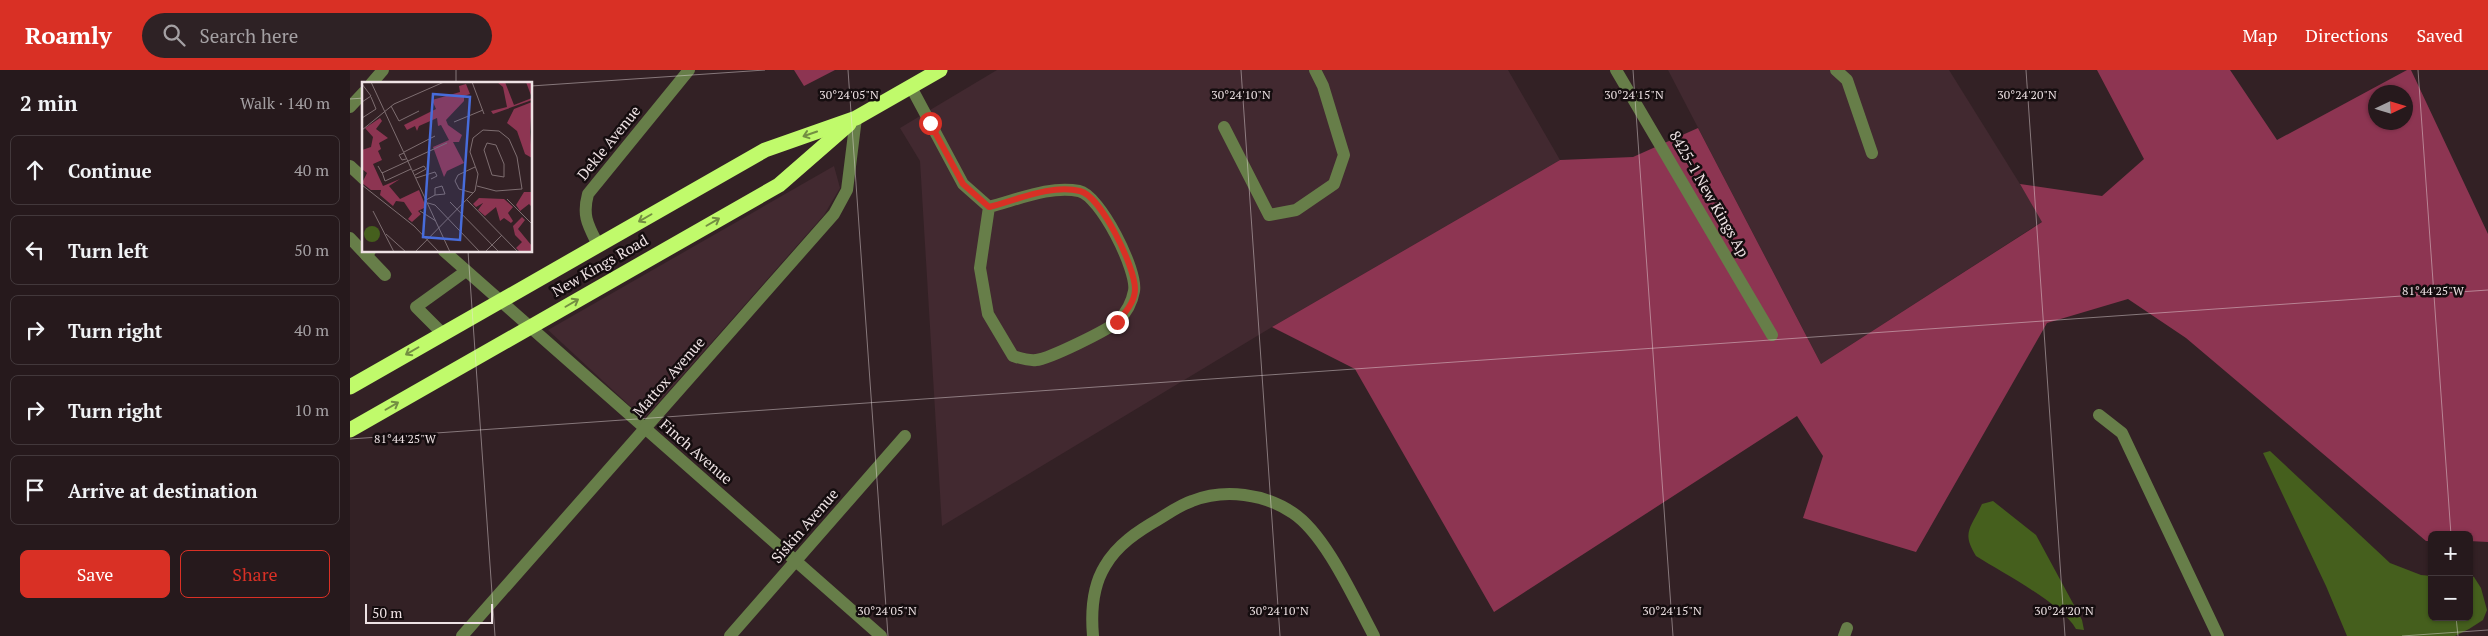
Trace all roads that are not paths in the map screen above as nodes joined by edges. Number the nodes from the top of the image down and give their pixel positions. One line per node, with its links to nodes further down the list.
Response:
1 (383, 70): 7 (street)
2 (689, 70): 18 (street, Dekle Avenue)
3 (940, 70): 8 (highway, New Kings Road)
4 (1315, 70): 12 (street)
5 (1616, 70): 27 (street, 8425-1 New Kings Ap)
6 (1836, 70): 13 (street)
7 (373, 82)
8 (911, 87): 11 (highway, New Kings Road); 16 (street)
9 (362, 94): 10 (street)
10 (350, 107)
11 (856, 118): 18 (highway, New Kings Road, one-way to 18); 25 (highway, New Kings Road, one-way to 11); 30 (street, Mattox Avenue)
12 (1224, 127)
13 (1872, 153)
14 (350, 166): 15 (street)
15 (362, 176)
16 (989, 207): 16 (street)
17 (350, 238): 19 (street)
18 (598, 245): 24 (highway, New Kings Road)
19 (362, 248)
20 (445, 252): 22 (street, Finch Avenue)
21 (368, 253): 23 (street)
22 (466, 271): 24 (street, Finch Avenue); 26 (street)
23 (385, 275)
24 (500, 301): 25 (street, Finch Avenue); 26 (highway, New Kings Road)
25 (529, 327): 30 (street, Finch Avenue); 31 (highway, New Kings Road, one-way to 25)
26 (443, 334): 28 (highway, New Kings Road, one-way to 28)
27 (1772, 335)
28 (350, 387)
29 (2099, 415): 39 (street)
30 (645, 429): 33 (street, Finch Avenue); 34 (street, Mattox Avenue)
31 (350, 430)
32 (905, 436): 33 (street, Siskin Avenue)
33 (796, 561): 35 (street, Siskin Avenue); 36 (street, Finch Avenue)
34 (462, 636)
35 (730, 636)
36 (881, 636)
37 (1093, 636): 38 (street)
38 (1374, 636)
39 (2218, 636)

